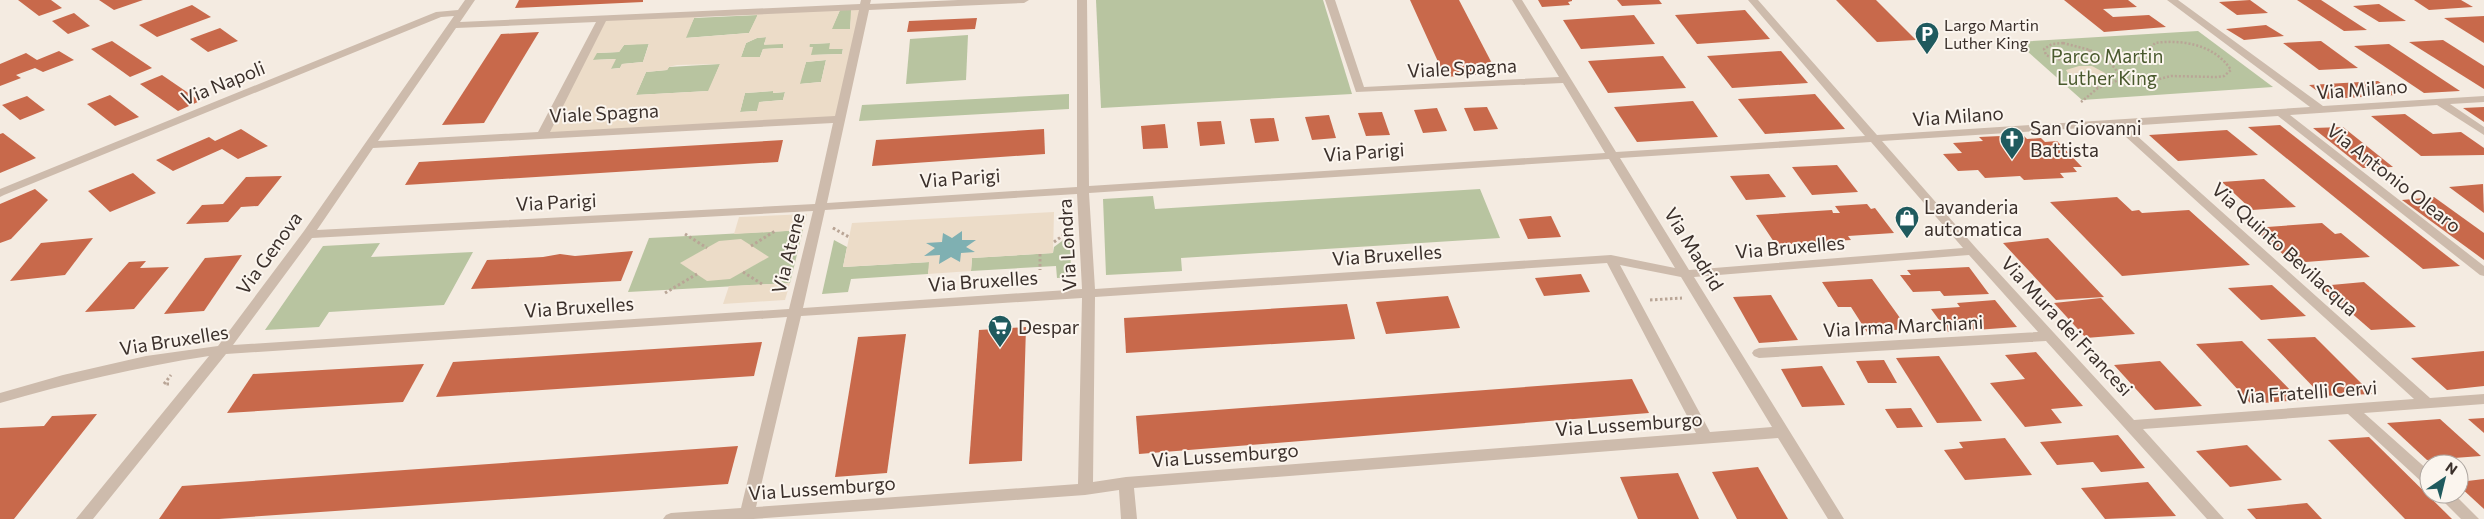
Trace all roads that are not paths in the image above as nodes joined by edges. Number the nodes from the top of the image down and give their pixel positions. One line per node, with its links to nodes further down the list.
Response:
1 (470, 0): 9 (street, Via Genova)
2 (1024, 0): 8 (street)
3 (1082, 0): 24 (street, Via Londra)
4 (1330, 0): 12 (street, Viale Spagna)
5 (1517, 0): 12 (street, Via Madrid)
6 (1753, 0): 21 (street, Via Mura dei Francesi)
7 (2172, 0): 15 (street)
8 (865, 3): 10 (street); 17 (street, Via Atene)
9 (460, 13): 11 (street, Via Genova); 25 (street, Via Napoli)
10 (603, 18): 11 (street); 20 (street)
11 (452, 25): 22 (street, Via Genova)
12 (1566, 80): 23 (street, Via Madrid)
13 (2484, 99): 14 (street, Via Milano)
14 (2439, 102): 15 (street, Via Milano); 19 (street)
15 (2321, 110): 16 (street, Via Milano)
16 (2280, 112): 18 (street, Via Milano); 30 (street, Via Antonio Olearo)
17 (840, 119): 20 (street, Viale Spagna); 26 (street, Via Atene)
18 (2118, 123): 21 (street, Via Milano); 39 (street, Via Quinto Bevilacqua)
19 (2484, 132)
20 (543, 134): 22 (street, Viale Spagna)
21 (1874, 139): 23 (street, Via Milano); 28 (street, Via Mura dei Francesi)
22 (370, 145): 27 (street, Via Genova)
23 (1613, 156): 24 (street, Via Parigi); 31 (street, Via Madrid)
24 (1083, 188): 26 (street, Via Parigi); 32 (street, Via Londra)
25 (0, 193)
26 (820, 207): 27 (street, Via Parigi); 33 (street, Via Atene)
27 (308, 234): 35 (street, Via Genova)
28 (1972, 251): 31 (street, Via Bruxelles); 34 (street, Via Mura dei Francesi)
29 (1612, 259): 31 (street, Via Bruxelles); 32 (street, Via Bruxelles); 43 (street)
30 (2484, 272)
31 (1686, 274): 42 (street, Via Madrid)
32 (1089, 293): 33 (street, Via Bruxelles); 46 (street, Via Londra)
33 (795, 312): 35 (street, Via Bruxelles); 48 (street, Via Atene)
34 (2050, 336): 36 (street, Via Irma Marchiani); 41 (street, Via Mura dei Francesi)
35 (222, 350): 37 (street, Via Bruxelles); 49 (street, Via Genova)
36 (1759, 353)
37 (0, 398)
38 (2484, 399): 39 (street, Via Fratelli Cervi)
39 (2427, 403): 40 (street, Via Fratelli Cervi)
40 (2351, 409): 41 (street, Via Fratelli Cervi); 44 (street)
41 (2132, 425): 53 (street, Via Mura dei Francesi)
42 (1782, 432): 43 (street, Via Lussemburgo); 52 (street, Via Madrid)
43 (1706, 438): 45 (street, Via Lussemburgo)
44 (2419, 471)
45 (1126, 483): 46 (street, Via Lussemburgo); 51 (street)
46 (1085, 489): 48 (street, Via Lussemburgo)
47 (2455, 504): 54 (street)
48 (747, 514): 50 (street, Via Lussemburgo)
49 (84, 519)
50 (671, 519)
51 (1129, 519)
52 (1836, 519)
53 (2216, 519)
54 (2471, 519)

